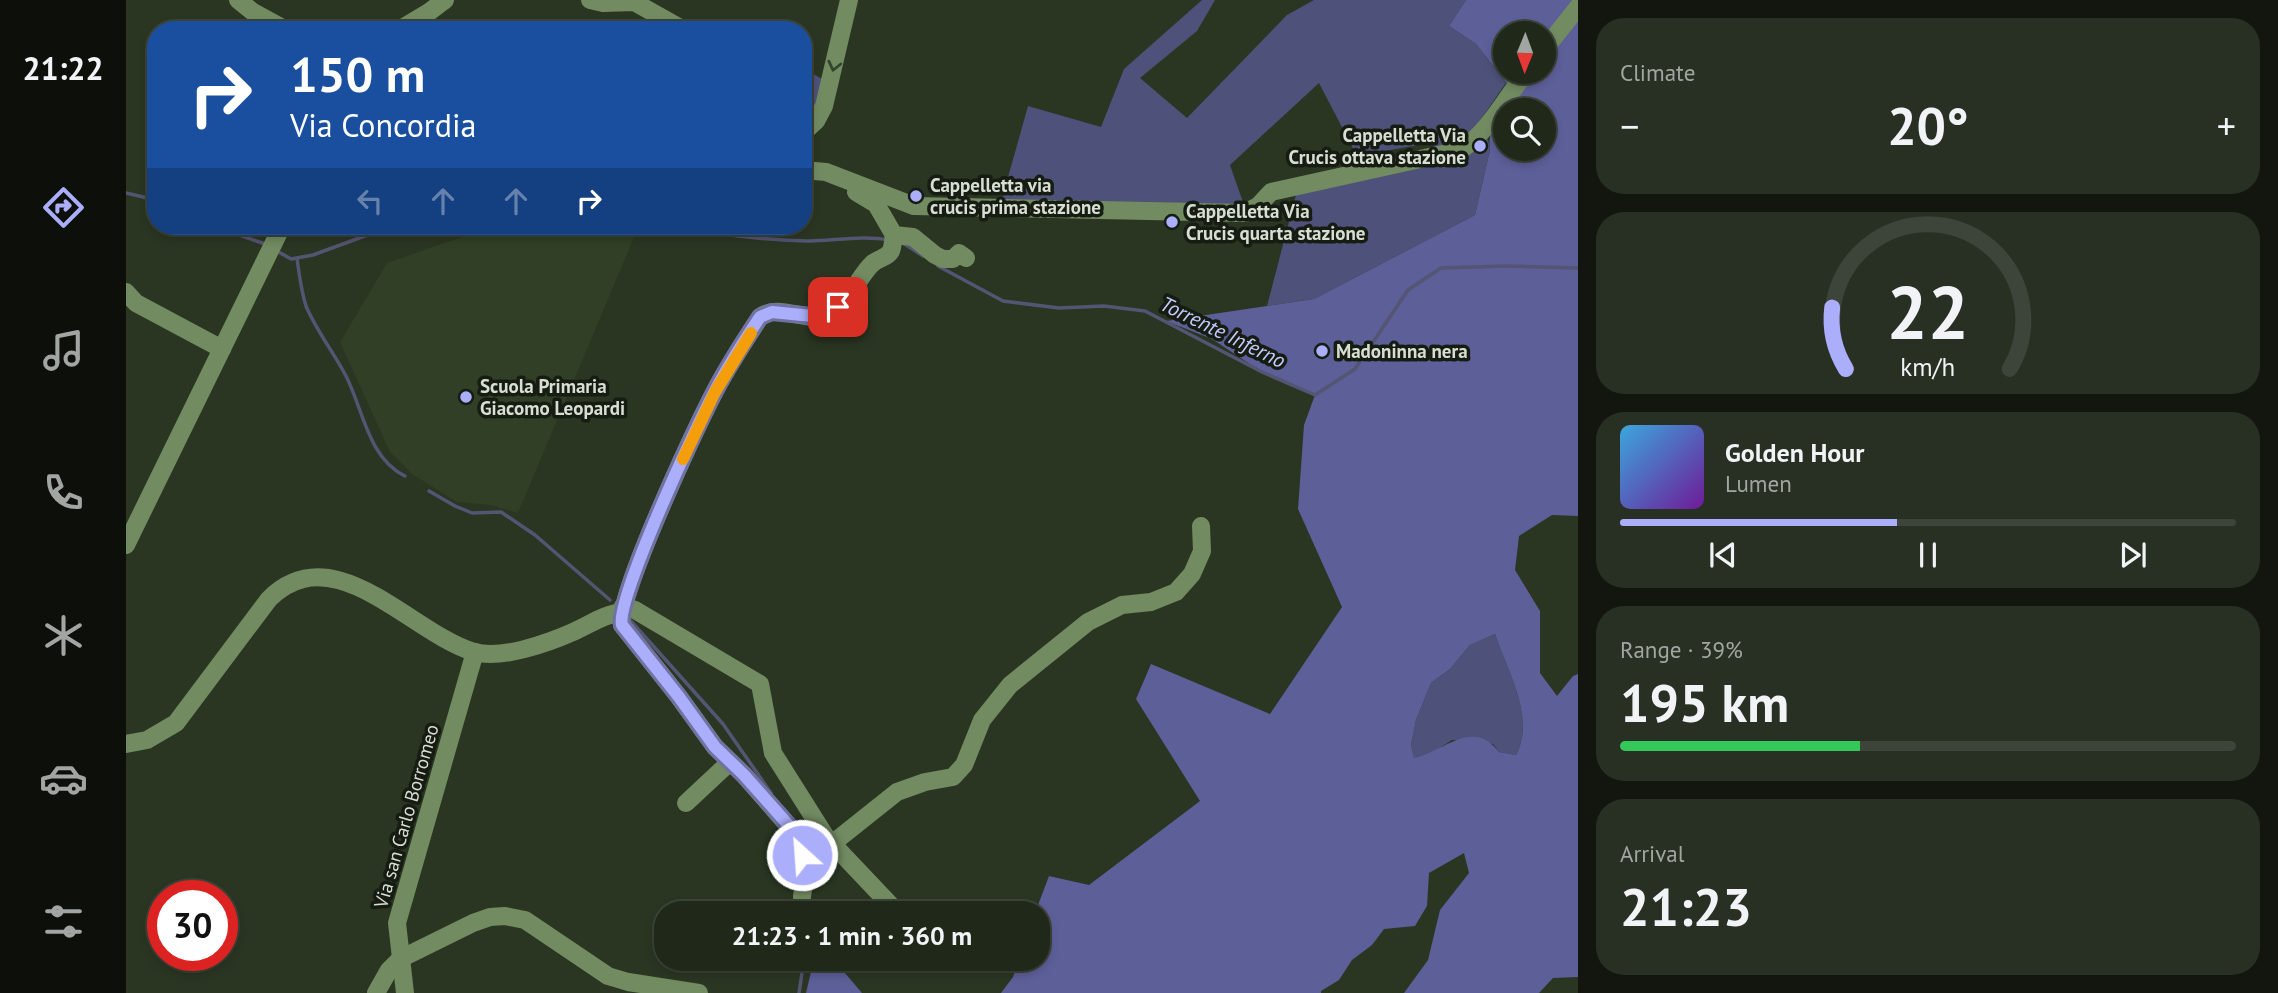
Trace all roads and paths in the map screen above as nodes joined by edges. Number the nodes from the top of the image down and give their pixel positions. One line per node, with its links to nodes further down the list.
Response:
1 (238, 0): 6 (street)
2 (445, 0): 7 (street)
3 (590, 0): 8 (street)
4 (849, 0): 11 (street, one-way to 11)
5 (1578, 7): 9 (street)
6 (270, 21)
7 (414, 21)
8 (668, 21)
9 (1556, 35)
10 (1517, 84): 13 (street)
11 (812, 125)
12 (812, 171): 13 (street)
13 (839, 179): 15 (street)
14 (279, 235): 18 (street)
15 (893, 241): 16 (street); 21 (street)
16 (966, 258)
17 (126, 292): 18 (street)
18 (222, 349): 20 (street)
19 (1201, 526): 26 (street)
20 (126, 545)
21 (622, 609): 22 (street); 24 (street); 26 (street)
22 (475, 652): 23 (street); 29 (street, Via san Carlo Borromeo)
23 (126, 744)
24 (730, 762): 25 (street); 27 (street)
25 (686, 803)
26 (832, 844): 28 (street)
27 (802, 897)
28 (887, 901)
29 (400, 959): 30 (street); 31 (street, Via san Carlo Borromeo); 32 (street)
30 (376, 993)
31 (405, 993)
32 (699, 993)

